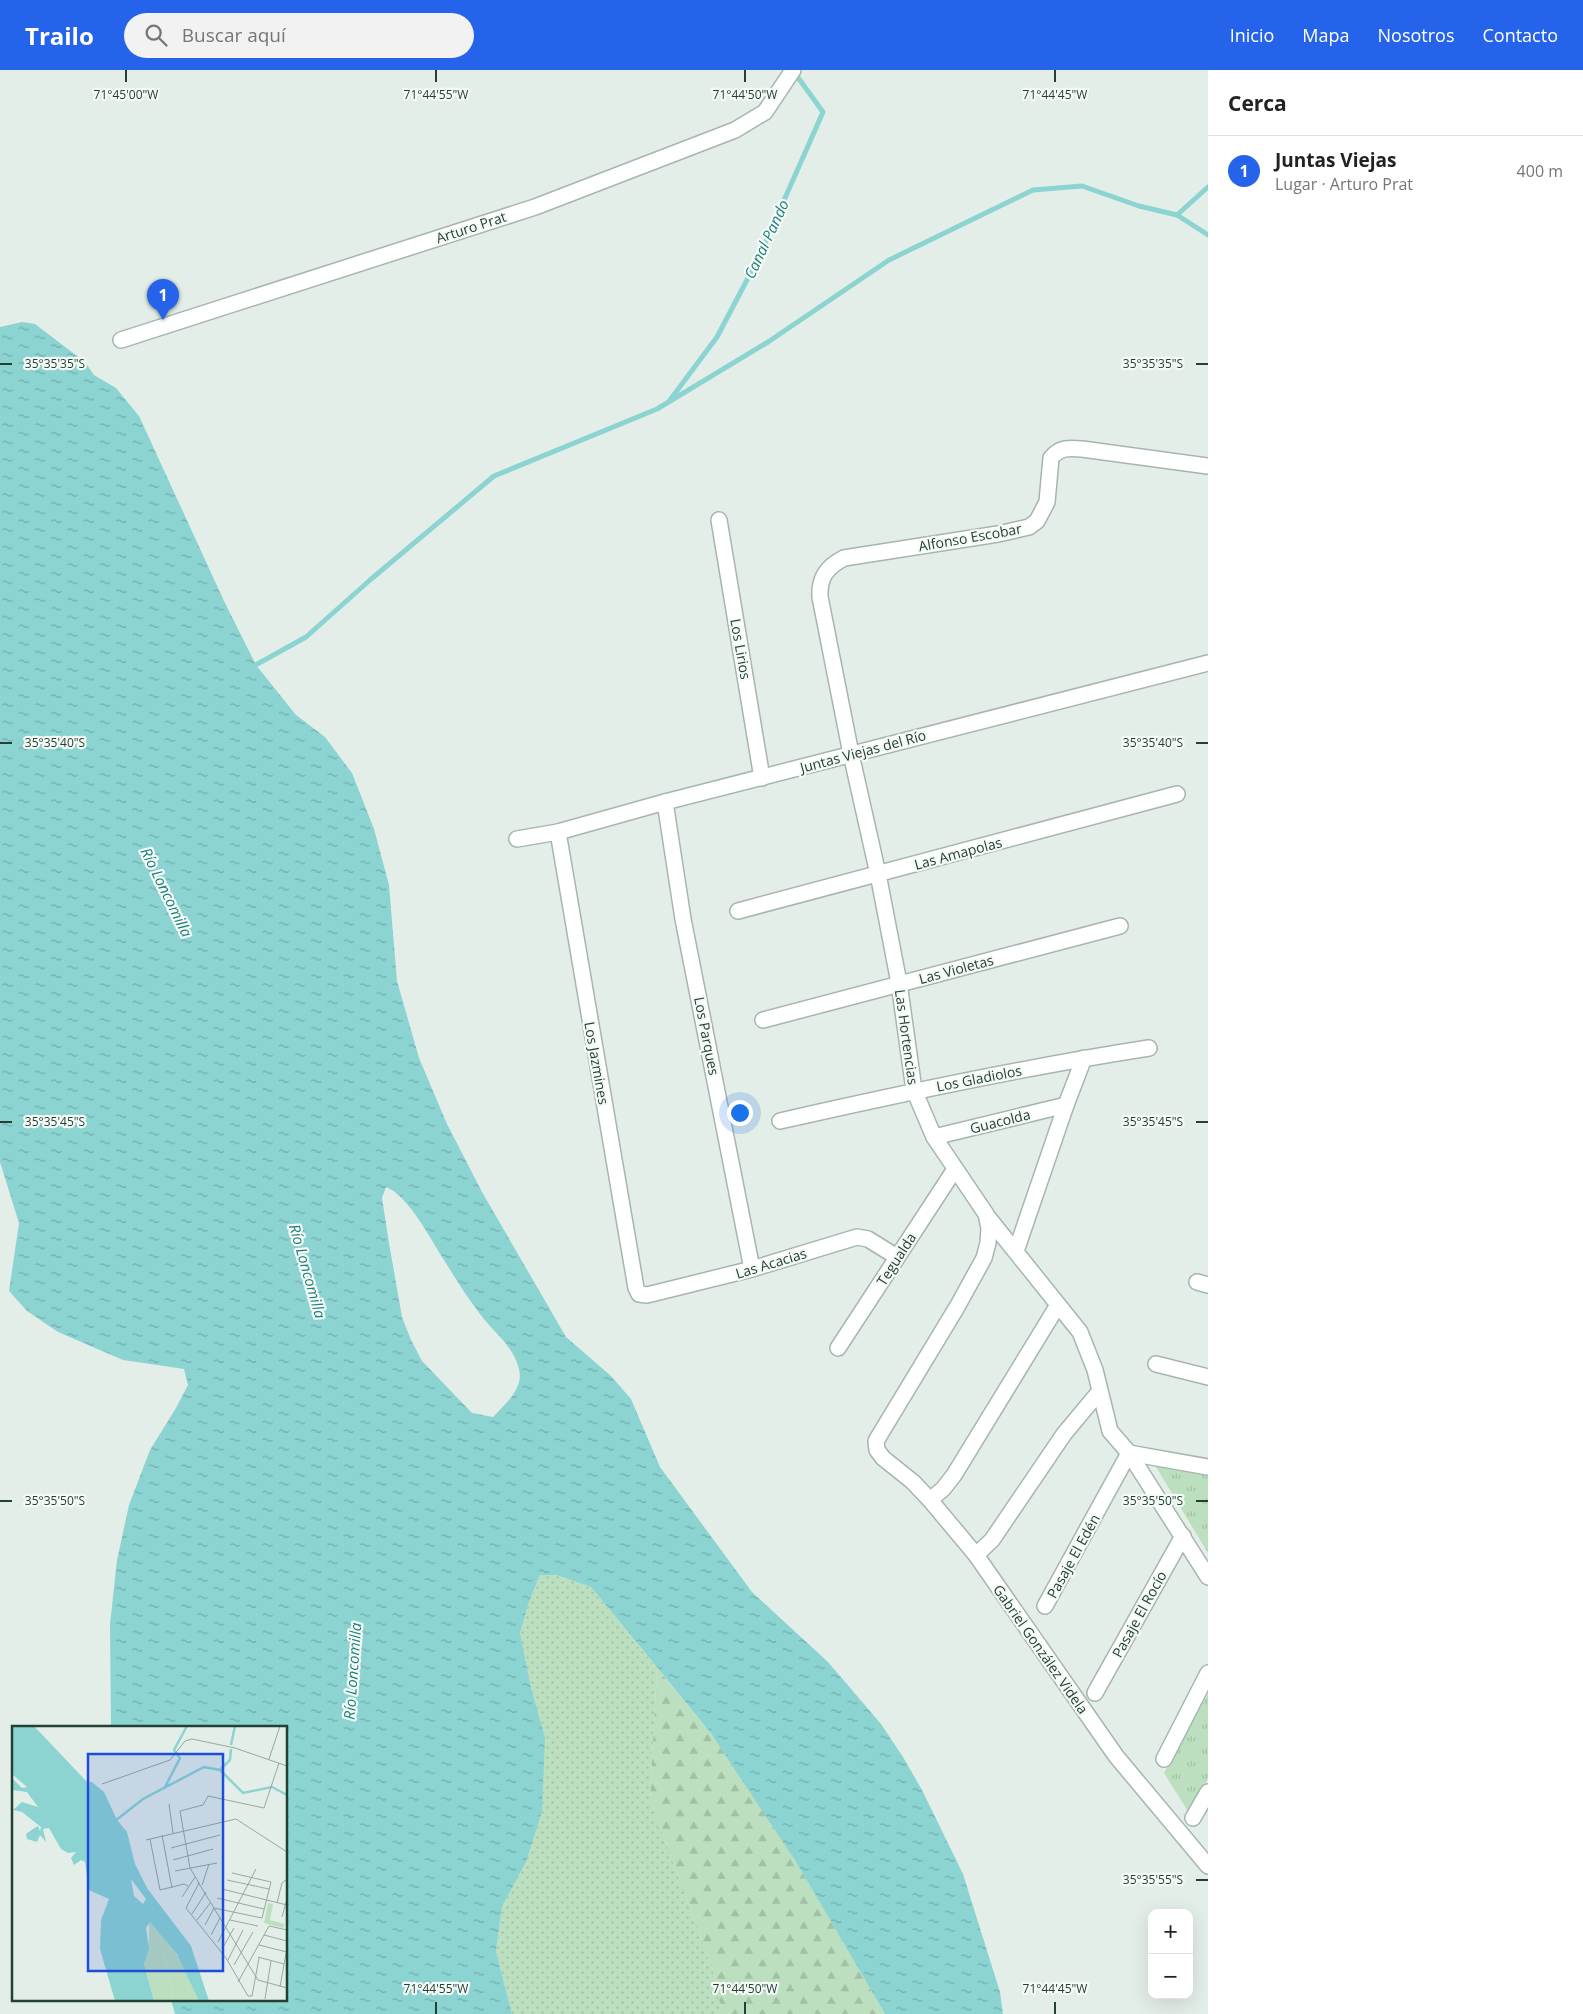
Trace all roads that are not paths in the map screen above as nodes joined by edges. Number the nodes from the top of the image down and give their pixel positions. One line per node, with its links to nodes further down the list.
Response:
1 (793, 70): 2 (street, Arturo Prat)
2 (121, 340)
3 (1208, 466): 5 (street, Alfonso Escobar)
4 (719, 520): 8 (street, Los Lirios)
5 (820, 597): 7 (street, Las Hortencias)
6 (1208, 663): 7 (street, Juntas Viejas del Río)
7 (851, 754): 8 (street, Juntas Viejas del Río); 13 (street, Las Hortencias)
8 (762, 778): 10 (street, Juntas Viejas del Río)
9 (1177, 794): 13 (street, Las Amapolas)
10 (665, 802): 11 (street, Juntas Viejas del Río); 28 (street, Los Parques)
11 (558, 832): 12 (street, Juntas Viejas del Río); 29 (street, Los Jazmines)
12 (517, 839)
13 (878, 874): 14 (street, Las Amapolas); 16 (street, Las Hortencias)
14 (738, 911)
15 (1120, 926): 16 (street, Las Violetas)
16 (900, 983): 17 (street, Las Violetas); 20 (street, Las Hortencias)
17 (763, 1020)
18 (1149, 1048): 19 (street, Los Gladiolos)
19 (1084, 1058): 20 (street, Los Gladiolos); 21 (street)
20 (914, 1090): 22 (street, Los Gladiolos); 23 (street, Las Hortencias)
21 (1066, 1105): 23 (street, Guacolda); 26 (street)
22 (780, 1121)
23 (934, 1137): 24 (street, Las Hortencias)
24 (955, 1169): 25 (street, Las Hortencias); 27 (street, Tegualda)
25 (986, 1214): 26 (street); 35 (street, Las Hortencias)
26 (1016, 1251): 30 (street)
27 (898, 1257): 28 (street, Las Acacias); 31 (street, Tegualda)
28 (752, 1269): 29 (street, Las Acacias)
29 (639, 1294)
30 (1058, 1305): 34 (street); 38 (street)
31 (838, 1348)
32 (1156, 1364): 33 (street)
33 (1208, 1377)
34 (1099, 1392): 36 (street); 40 (street)
35 (879, 1436): 38 (street, Gabriel González Videla)
36 (1125, 1449): 37 (street); 39 (street); 42 (street, Pasaje El Edén)
37 (1208, 1467)
38 (930, 1500): 40 (street, Gabriel González Videla)
39 (1183, 1536): 41 (street); 44 (street, Pasaje El Rocío)
40 (976, 1555): 48 (street, Gabriel González Videla)
41 (1208, 1576)
42 (1046, 1606)
43 (1208, 1673): 45 (street)
44 (1095, 1693)
45 (1164, 1758)
46 (1208, 1792): 47 (street)
47 (1193, 1818)
48 (1208, 1866)

